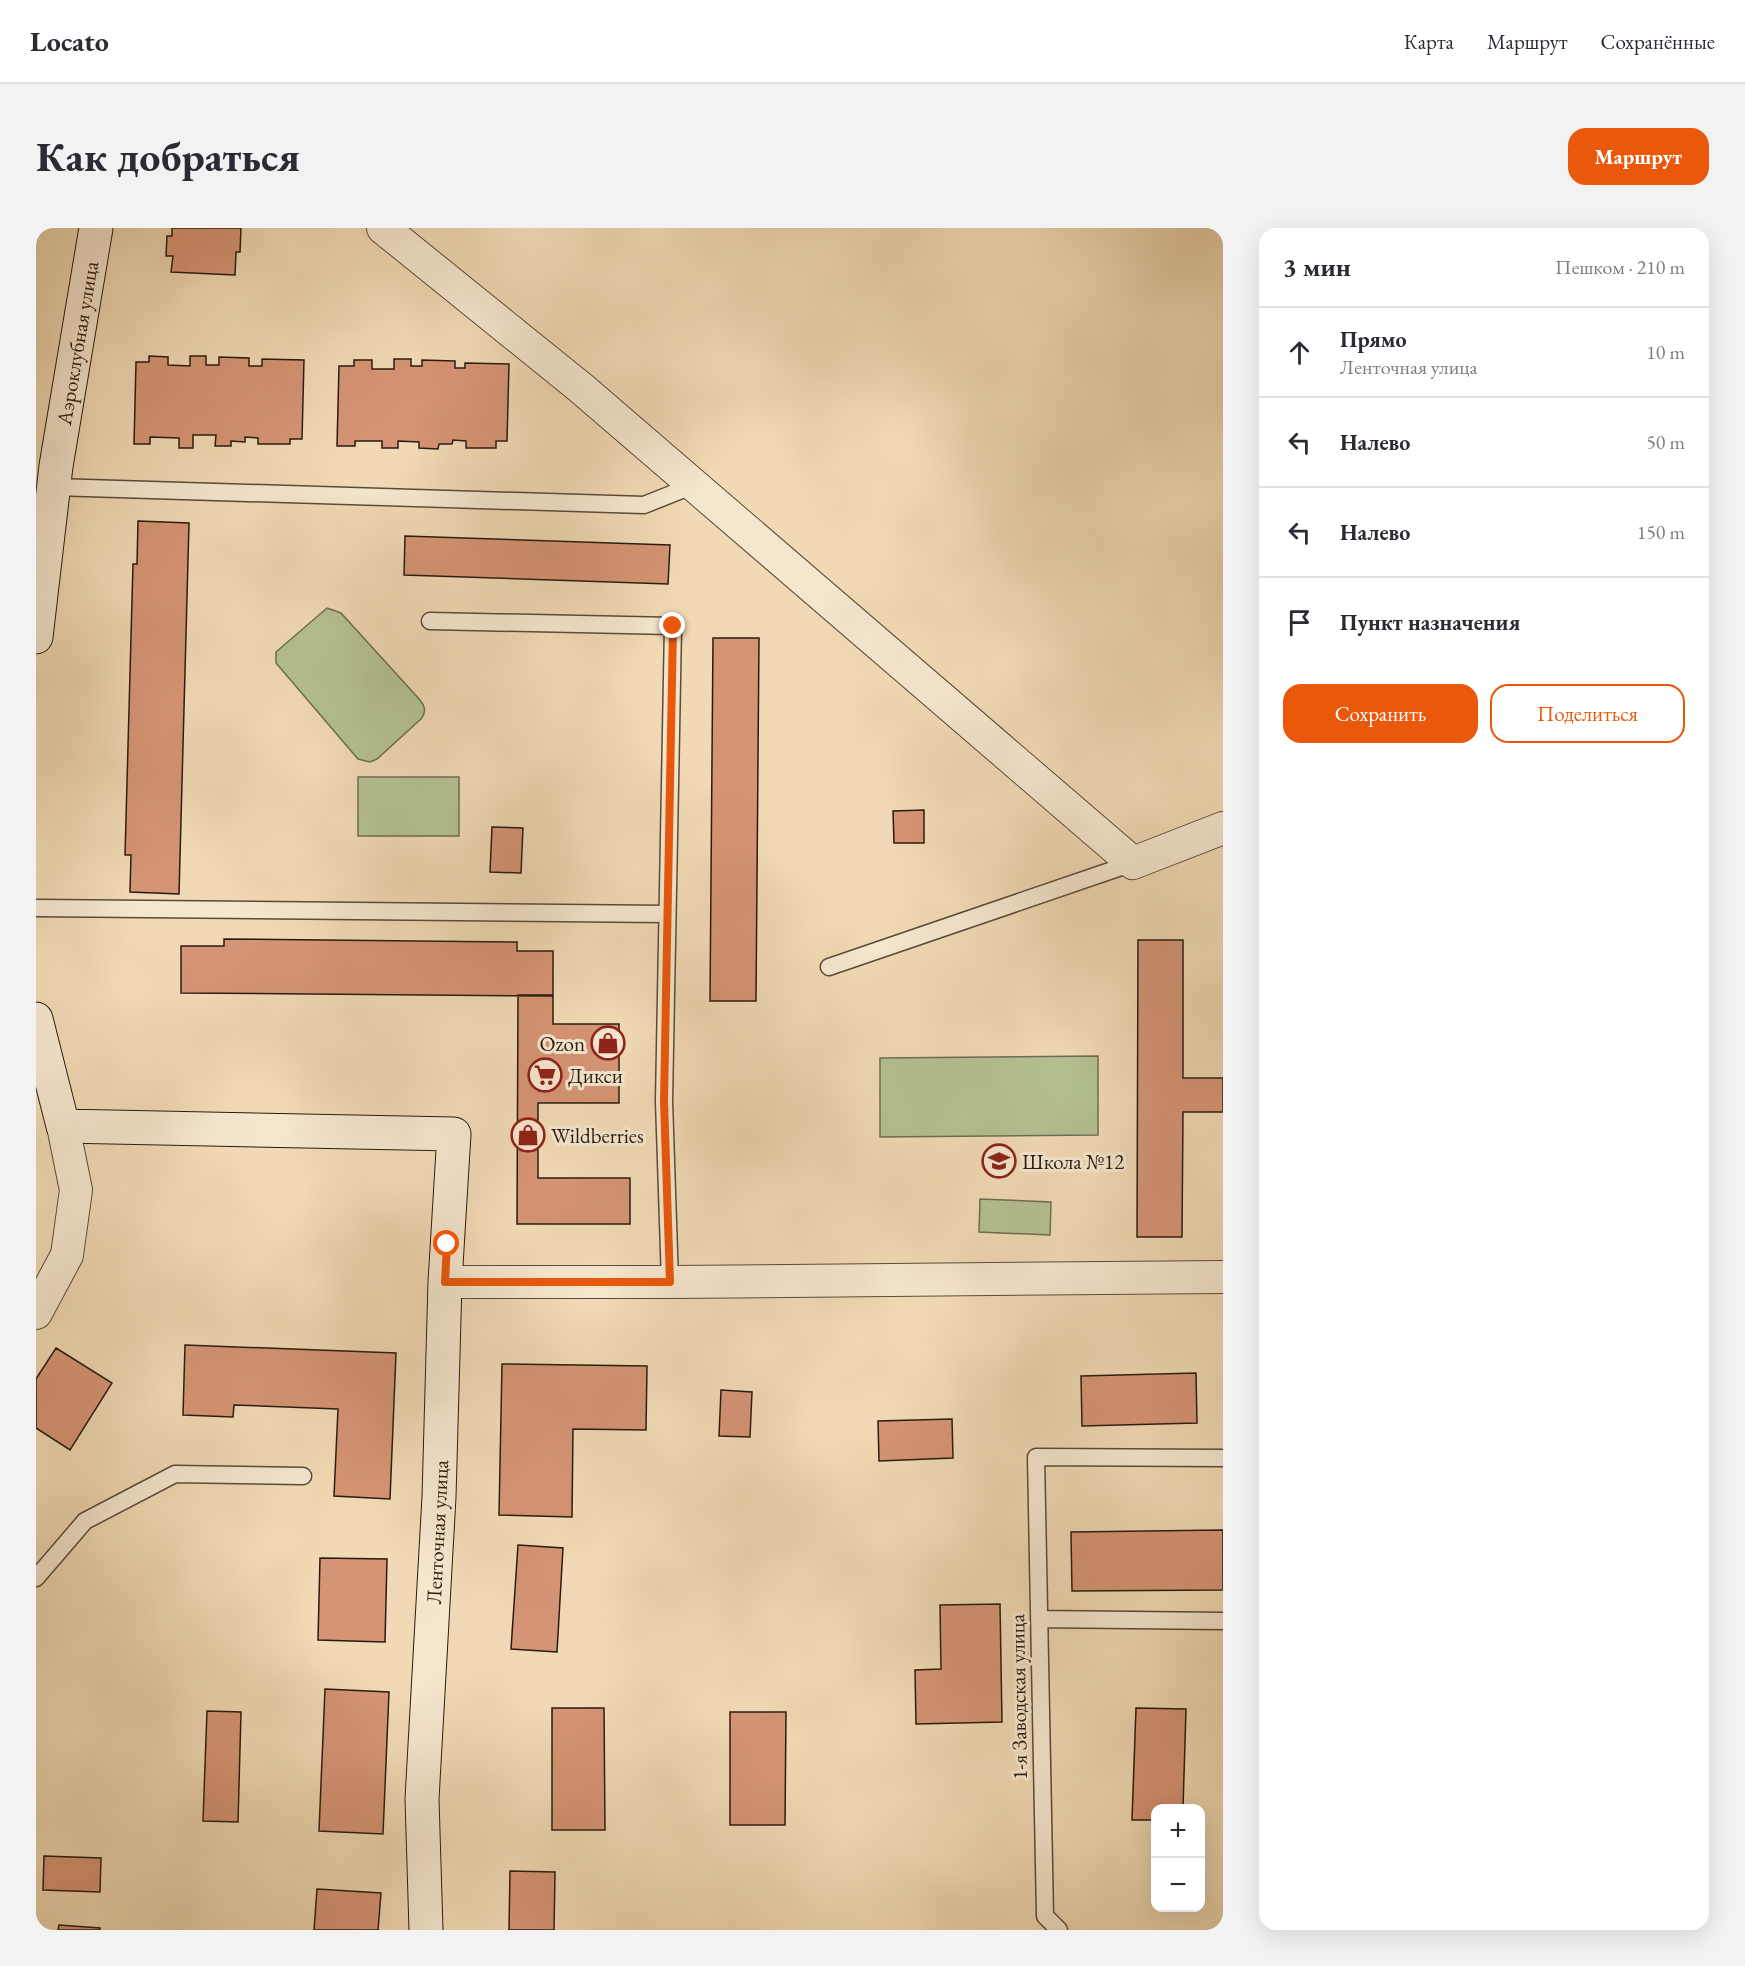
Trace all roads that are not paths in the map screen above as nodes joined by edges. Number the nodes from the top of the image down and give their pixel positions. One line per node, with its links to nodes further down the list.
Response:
1 (96, 228): 4 (street, Аэроклубная улица)
2 (383, 228): 3 (street)
3 (694, 485): 4 (lane); 8 (street)
4 (54, 487): 6 (street, Аэроклубная улица)
5 (430, 621): 10 (lane)
6 (36, 637)
7 (1223, 828): 8 (street)
8 (1133, 863): 11 (lane)
9 (36, 908): 10 (lane)
10 (667, 914): 16 (lane)
11 (829, 967)
12 (36, 1019): 13 (street)
13 (63, 1126): 15 (street, Ленточная улица); 17 (street)
14 (1223, 1277): 16 (street)
15 (445, 1282): 16 (street); 23 (street, Ленточная улица)
16 (670, 1282)
17 (36, 1313)
18 (1223, 1458): 21 (lane, 1-я Заводская улица)
19 (303, 1476): 20 (lane)
20 (36, 1578)
21 (1039, 1619): 22 (lane); 24 (lane, 1-я Заводская улица)
22 (1223, 1621)
23 (426, 1930)
24 (1059, 1930)

